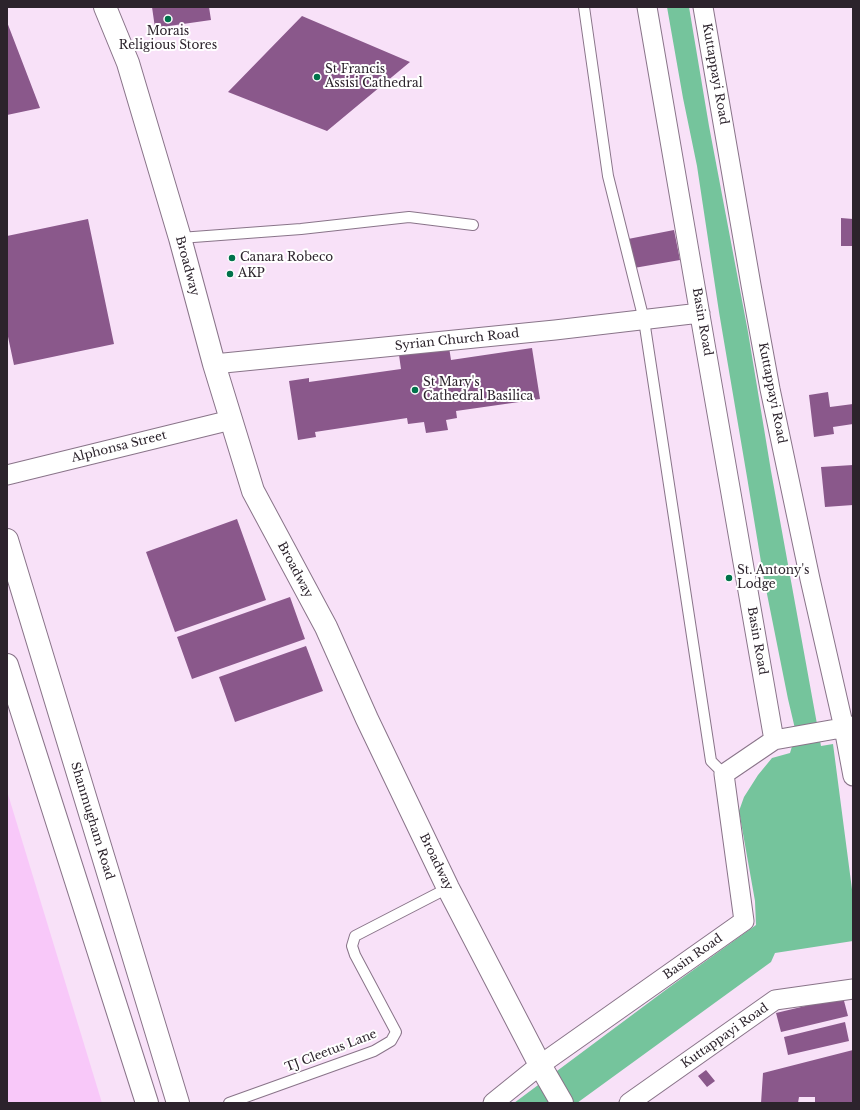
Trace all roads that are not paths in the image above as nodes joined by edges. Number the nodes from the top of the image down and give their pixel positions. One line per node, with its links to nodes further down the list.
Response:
1 (105, 7): 6 (street, Broadway)
2 (584, 7): 8 (lane)
3 (647, 7): 7 (street, Basin Road)
4 (704, 7): 14 (street, Kuttappayi Road)
5 (473, 225): 6 (lane)
6 (180, 238): 9 (street, Broadway)
7 (700, 314): 8 (street, Syrian Church Road); 15 (street, Basin Road)
8 (644, 320): 9 (street, Syrian Church Road); 16 (lane)
9 (214, 364): 10 (street, Broadway)
10 (231, 420): 11 (street, Alphonsa Street); 18 (street, Broadway)
11 (7, 475)
12 (7, 540): 22 (street, Shanmugham Road)
13 (7, 665): 21 (street)
14 (849, 727): 15 (street); 17 (street, Kuttappayi Road)
15 (774, 740): 16 (street)
16 (724, 774): 20 (street, Basin Road)
17 (853, 776)
18 (448, 888): 20 (street, Broadway); 23 (lane, TJ Cleetus Lane)
19 (853, 990): 26 (street, Kuttappayi Road)
20 (540, 1064): 24 (street, Basin Road); 25 (street, Broadway)
21 (147, 1103)
22 (178, 1103)
23 (229, 1103)
24 (493, 1103)
25 (562, 1103)
26 (629, 1103)

